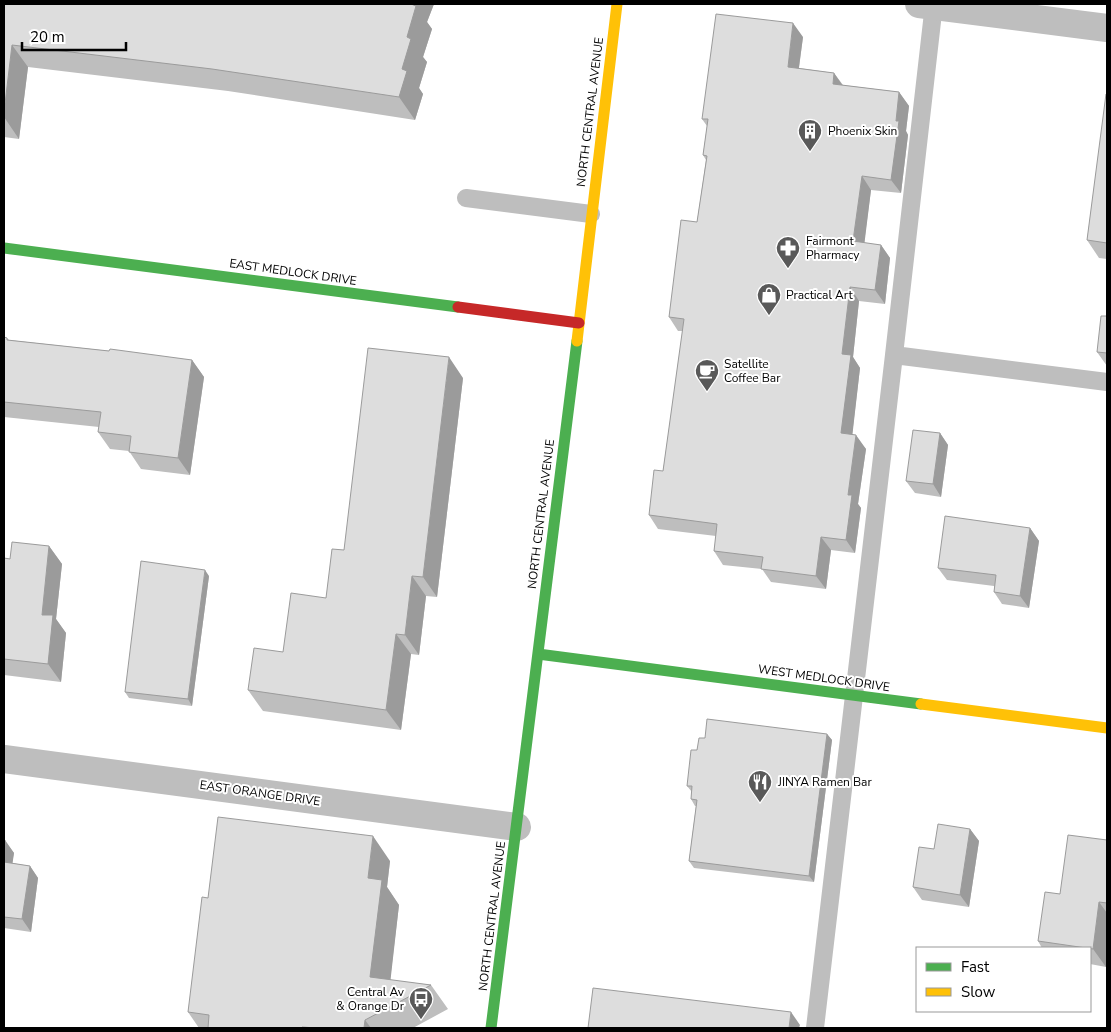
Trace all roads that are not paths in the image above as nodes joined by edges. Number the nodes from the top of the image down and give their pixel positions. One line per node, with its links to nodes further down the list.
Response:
1 (617, 4): 5 (street, NORTH CENTRAL AVENUE)
2 (929, 4): 3 (street); 8 (lane)
3 (1107, 28)
4 (466, 198): 5 (lane)
5 (591, 214): 7 (street, NORTH CENTRAL AVENUE)
6 (4, 248): 7 (street, EAST MEDLOCK DRIVE)
7 (579, 323): 10 (street, NORTH CENTRAL AVENUE)
8 (894, 355): 9 (lane); 11 (lane)
9 (1107, 382)
10 (538, 654): 11 (street, WEST MEDLOCK DRIVE); 14 (street, NORTH CENTRAL AVENUE)
11 (855, 696): 12 (street, WEST MEDLOCK DRIVE); 16 (lane)
12 (1107, 728)
13 (4, 759): 14 (street, EAST ORANGE DRIVE)
14 (517, 827): 15 (street, NORTH CENTRAL AVENUE)
15 (491, 1028)
16 (815, 1028)

